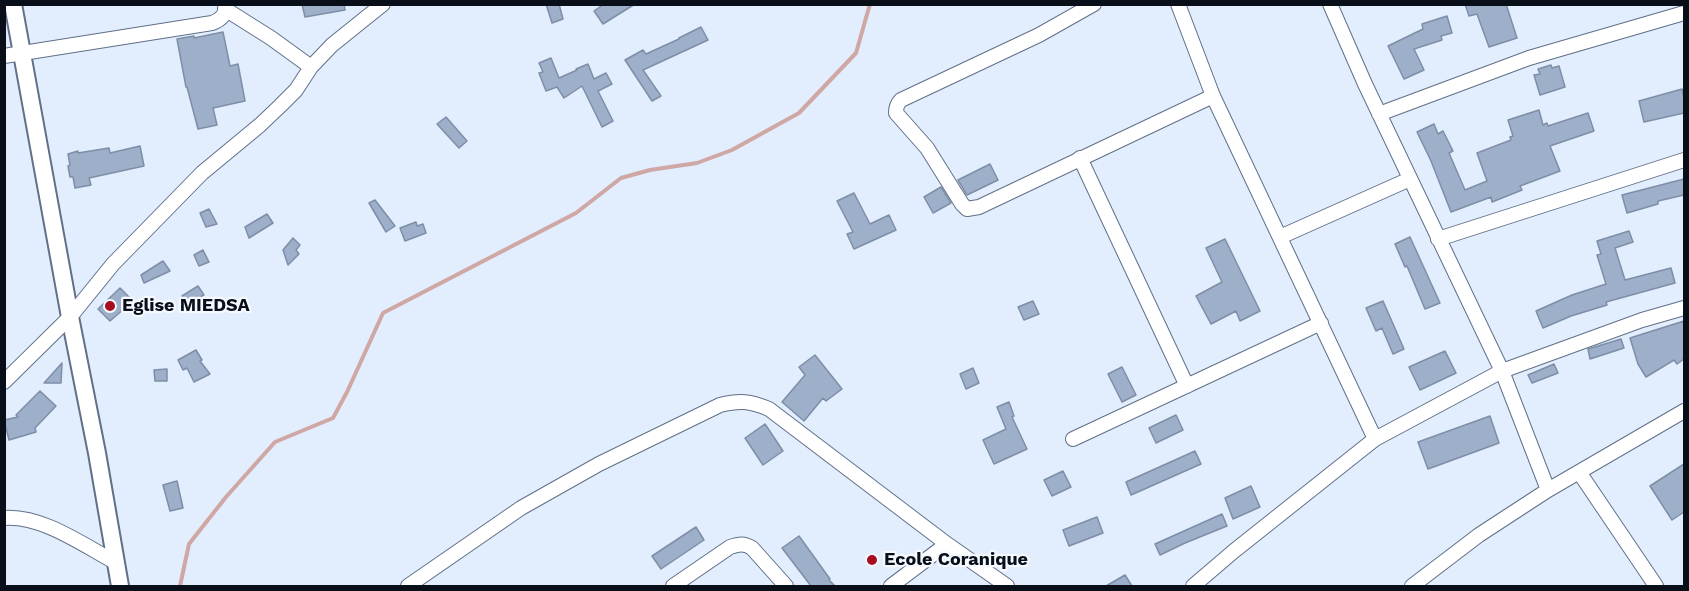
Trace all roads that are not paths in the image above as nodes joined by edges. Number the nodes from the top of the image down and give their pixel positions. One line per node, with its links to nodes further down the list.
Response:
1 (13, 4): 8 (street)
2 (383, 4): 10 (street)
3 (1094, 4): 13 (street)
4 (1178, 4): 11 (street)
5 (1330, 4): 12 (street)
6 (225, 7): 8 (street); 10 (street)
7 (1684, 14): 12 (street)
8 (22, 53): 9 (street); 19 (street)
9 (4, 56)
10 (311, 67): 19 (street)
11 (1213, 96): 13 (street); 16 (street)
12 (1379, 114): 15 (street)
13 (1080, 158): 23 (street)
14 (1684, 160): 17 (street)
15 (1410, 178): 16 (street); 17 (street)
16 (1280, 237): 20 (street)
17 (1438, 238): 21 (street)
18 (1684, 308): 21 (street)
19 (70, 317): 22 (street); 31 (street)
20 (1321, 323): 23 (street); 26 (street)
21 (1502, 371): 26 (street); 28 (street)
22 (4, 382)
23 (1186, 386): 25 (street)
24 (1684, 411): 27 (street)
25 (1073, 439)
26 (1375, 439): 38 (street)
27 (1579, 472): 28 (street); 40 (street)
28 (1548, 490): 39 (street)
29 (4, 518): 31 (street)
30 (946, 544): 33 (street); 36 (street); 37 (street)
31 (115, 562): 32 (street)
32 (120, 586)
33 (408, 586)
34 (673, 586): 35 (street)
35 (786, 586)
36 (891, 586)
37 (1007, 586)
38 (1193, 586)
39 (1412, 586)
40 (1656, 586)

